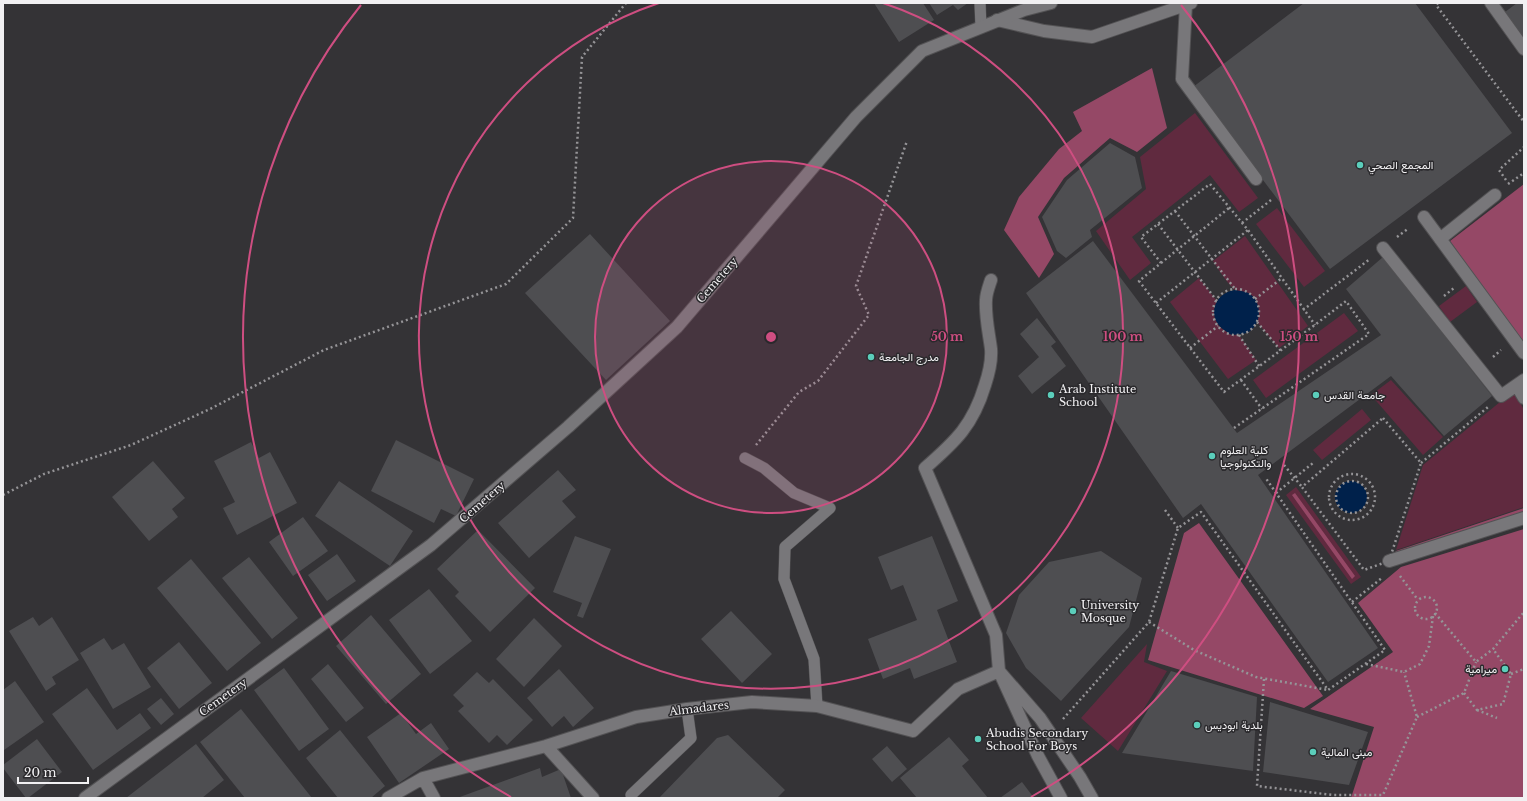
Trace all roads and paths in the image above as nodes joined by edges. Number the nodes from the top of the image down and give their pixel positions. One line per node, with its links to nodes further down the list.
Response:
1 (626, 3): 65 (path)
2 (980, 3): 8 (lane)
3 (1052, 3): 7 (street, Cemetery)
4 (1438, 3): 10 (path)
5 (1491, 3): 9 (street)
6 (1188, 4): 7 (street); 13 (street)
7 (997, 20): 8 (street, Cemetery)
8 (981, 27): 95 (street, Cemetery)
9 (1524, 49)
10 (1524, 122)
11 (907, 141): 55 (path)
12 (1524, 147): 14 (path)
13 (1256, 179)
14 (1509, 184)
15 (1495, 194): 24 (street)
16 (1271, 200): 20 (path)
17 (1229, 208): 18 (path); 20 (path); 23 (path)
18 (1175, 211): 21 (path); 23 (path)
19 (1424, 216): 24 (street); 25 (path)
20 (1242, 223): 22 (path)
21 (1158, 224): 26 (path); 28 (path)
22 (1248, 230): 27 (path); 31 (path)
23 (1194, 236): 26 (path); 27 (path)
24 (1440, 238): 30 (street)
25 (1383, 248): 38 (path); 48 (street)
26 (1176, 250): 28 (path); 29 (path)
27 (1211, 259): 29 (path); 33 (path)
28 (1161, 263): 37 (path)
29 (1194, 272): 36 (path); 37 (path)
30 (1468, 277): 35 (path); 43 (street)
31 (1282, 278): 34 (path); 38 (path)
32 (991, 280): 80 (street)
33 (1235, 290): 34 (path); 36 (path)
34 (1255, 299): 39 (path)
35 (1440, 299)
36 (1217, 300): 41 (path)
37 (1156, 303): 44 (path)
38 (1304, 310): 40 (path)
39 (1257, 322): 42 (path); 45 (path)
40 (1315, 325): 45 (path); 53 (path)
41 (1218, 326): 42 (path); 44 (path)
42 (1239, 335): 47 (path)
43 (1514, 340): 46 (street); 48 (path)
44 (1190, 348): 49 (path)
45 (1281, 351): 47 (path)
46 (1524, 354)
47 (1259, 366): 49 (path)
48 (1478, 368): 51 (street)
49 (1241, 380): 53 (path)
50 (1521, 383): 51 (street); 52 (street)
51 (1500, 396): 57 (path)
52 (1524, 398)
53 (1262, 409): 54 (path)
54 (1234, 428)
55 (745, 458): 86 (lane)
56 (1313, 463): 60 (path)
57 (1421, 463): 62 (path); 69 (path)
58 (1284, 465): 60 (path)
59 (1265, 477): 64 (path)
60 (1295, 478): 62 (path); 64 (path)
61 (1331, 486): 61 (path)
62 (1302, 487): 69 (path)
63 (1337, 490): 63 (path)
64 (1276, 493): 72 (path)
65 (3, 495)
66 (1165, 510): 68 (path)
67 (1524, 518): 69 (street)
68 (1178, 528): 75 (path); 84 (path)
69 (1390, 566): 72 (path)
70 (1399, 574): 71 (path)
71 (1418, 600): 74 (path); 74 (path)
72 (1352, 602): 78 (path)
73 (1524, 612): 76 (path)
74 (1434, 614): 77 (path); 81 (path)
75 (1150, 622): 83 (path); 89 (path)
76 (1493, 649): 77 (path); 82 (path)
77 (1476, 662): 85 (path)
78 (1366, 664): 81 (path); 84 (path)
79 (1524, 669): 82 (path)
80 (999, 671): 86 (street, Almadares); 99 (street); 100 (street)
81 (1404, 672): 90 (path)
82 (1511, 674): 88 (path)
83 (1264, 679): 84 (path); 90 (path)
84 (1328, 690)
85 (1464, 694): 88 (path); 90 (path)
86 (817, 706): 87 (street, Almadares)
87 (687, 709): 92 (street, Almadares); 94 (lane)
88 (1477, 710): 91 (path)
89 (1068, 715)
90 (1417, 717)
91 (1497, 718)
92 (546, 746): 93 (street, Almadares); 98 (street)
93 (423, 778): 96 (street, Almadares); 97 (street)
94 (631, 795)
95 (85, 798)
96 (388, 798)
97 (434, 798)
98 (593, 798)
99 (1061, 798)
100 (1092, 798)

